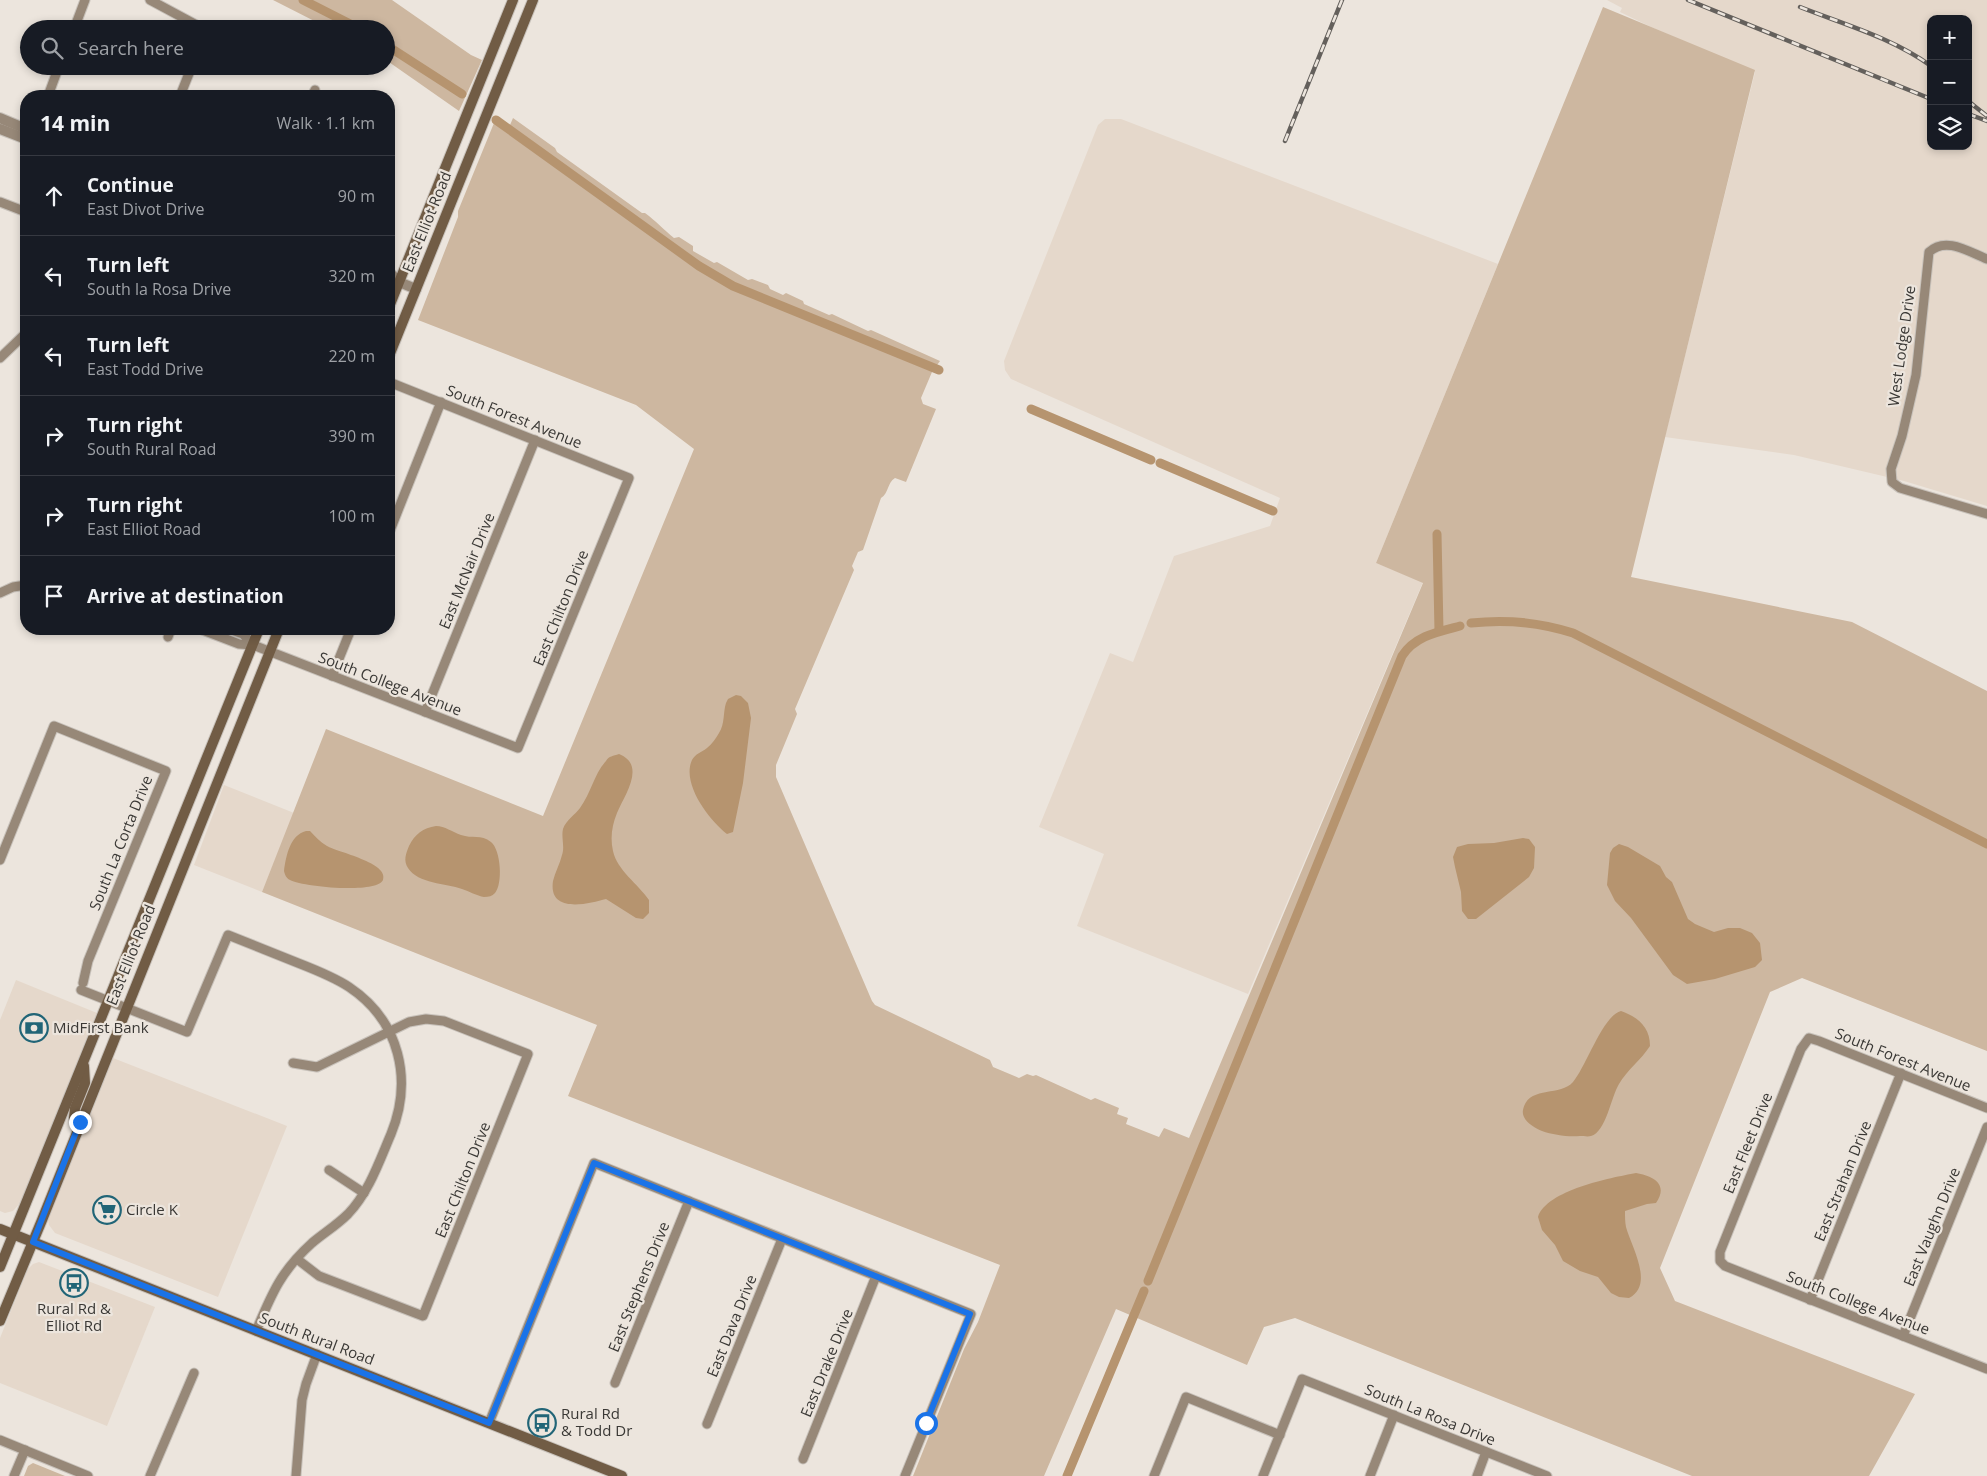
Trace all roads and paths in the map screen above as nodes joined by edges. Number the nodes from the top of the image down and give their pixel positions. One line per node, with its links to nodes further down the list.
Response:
1 (85, 0): 5 (street)
2 (150, 0): 6 (street)
3 (513, 0): 18 (main road, East Elliot Road)
4 (533, 0): 20 (main road, East Elliot Road)
5 (77, 20)
6 (187, 20)
7 (56, 75): 9 (street)
8 (188, 75): 10 (street)
9 (50, 90)
10 (182, 90)
11 (0, 118): 12 (street)
12 (20, 126)
13 (0, 129): 14 (street)
14 (20, 137)
15 (0, 202): 16 (street)
16 (20, 210)
17 (1987, 259): 28 (street, West Lodge Drive)
18 (395, 280)
19 (395, 282): 20 (street)
20 (416, 289): 22 (main road, East Elliot Road)
21 (20, 341): 23 (street)
22 (395, 341)
23 (0, 358)
24 (395, 384): 25 (street, South Forest Avenue)
25 (441, 402): 26 (street, South Forest Avenue); 29 (street)
26 (534, 440): 27 (street, South Forest Avenue); 40 (street, East McNair Drive)
27 (629, 478): 43 (street, East Chilton Drive)
28 (1987, 514)
29 (395, 518)
30 (20, 586): 31 (street)
31 (0, 593)
32 (220, 635): 37 (street, South College Avenue)
33 (244, 635): 37 (street, South College Avenue)
34 (256, 635): 37 (main road, East Elliot Road)
35 (276, 635): 38 (main road, East Elliot Road)
36 (349, 635): 39 (street)
37 (252, 645): 38 (street, South College Avenue); 41 (main road, East Elliot Road)
38 (269, 652): 39 (street, South College Avenue); 42 (main road, East Elliot Road)
39 (332, 676): 40 (street, South College Avenue)
40 (425, 712): 43 (street, South College Avenue)
41 (216, 736): 42 (main road); 45 (main road, East Elliot Road)
42 (233, 743): 46 (main road, East Elliot Road)
43 (518, 748)
44 (0, 860): 45 (street, South La Corta Drive)
45 (110, 1001): 46 (street); 49 (main road, East Elliot Road)
46 (127, 1008): 47 (street); 53 (main road, East Elliot Road)
47 (389, 1031): 50 (street); 56 (street); 62 (street, East Chilton Drive)
48 (1809, 1038): 51 (street, South Forest Avenue); 63 (street, East Fleet Drive)
49 (84, 1062): 53 (main road); 59 (main road, East Elliot Road)
50 (293, 1063)
51 (1900, 1073): 52 (street, South Forest Avenue); 66 (street, East Strahan Drive)
52 (1987, 1108)
53 (80, 1122): 61 (main road, East Elliot Road)
54 (1987, 1127): 69 (street, East Vaughn Drive)
55 (329, 1170): 56 (street)
56 (364, 1193): 62 (street)
57 (689, 1201): 60 (street); 73 (street, East Stephens Drive); 75 (street)
58 (0, 1229): 59 (main road, South Rural Road)
59 (13, 1234): 61 (main road, South Rural Road); 64 (main road, East Elliot Road)
60 (782, 1238): 65 (street); 76 (street, East Dava Drive)
61 (33, 1242): 67 (main road, East Elliot Road); 68 (main road, South Rural Road)
62 (297, 1259): 68 (street)
63 (1720, 1261): 66 (street, South College Avenue)
64 (0, 1267)
65 (876, 1276): 81 (street, East Drake Drive); 87 (street)
66 (1810, 1300): 69 (street, South College Avenue)
67 (0, 1321)
68 (256, 1331): 70 (main road, South Rural Road)
69 (1903, 1336): 71 (street, South College Avenue)
70 (317, 1354): 75 (main road, South Rural Road); 85 (street)
71 (1987, 1369)
72 (194, 1373): 84 (street)
73 (615, 1383)
74 (1394, 1415): 77 (street, South La Rosa Drive); 80 (street, South La Rosa Drive); 90 (street)
75 (489, 1423): 86 (main road, South Rural Road)
76 (707, 1424)
77 (1280, 1434): 88 (street); 89 (street)
78 (0, 1440): 79 (street)
79 (25, 1450): 82 (street); 83 (street)
80 (1486, 1452): 91 (street); 92 (street, South La Rosa Drive)
81 (803, 1459)
82 (14, 1476)
83 (88, 1476)
84 (150, 1476)
85 (296, 1476)
86 (622, 1476)
87 (905, 1476)
88 (1154, 1476)
89 (1263, 1476)
90 (1370, 1476)
91 (1477, 1476)
92 (1548, 1476)

